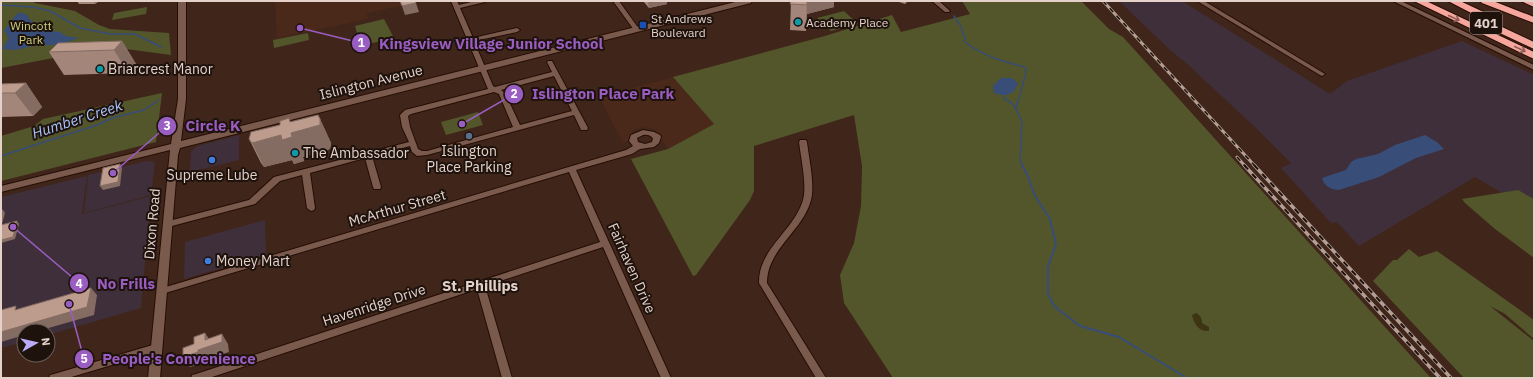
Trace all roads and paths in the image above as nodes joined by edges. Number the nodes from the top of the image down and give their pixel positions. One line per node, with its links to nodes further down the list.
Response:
1 (182, 1): 36 (main road, Dixon Road)
2 (482, 1): 14 (street)
3 (616, 1): 19 (street)
4 (748, 1): 19 (main road, Islington Avenue)
5 (935, 1): 16 (street)
6 (1200, 1): 29 (street)
7 (1396, 1): 27 (street)
8 (1419, 1): 24 (highway, 401, one-way to 24)
9 (1438, 1): 23 (highway, 401)
10 (1454, 1): 21 (highway, 401)
11 (1485, 1): 18 (highway, 401)
12 (1506, 1): 17 (highway)
13 (1526, 1): 15 (highway)
14 (455, 4): 22 (street)
15 (1534, 4)
16 (947, 11)
17 (1534, 17)
18 (1534, 20)
19 (636, 29): 26 (main road, Islington Avenue)
20 (517, 30): 22 (street)
21 (1534, 38)
22 (471, 40): 26 (street)
23 (1534, 46)
24 (1534, 56)
25 (550, 62): 28 (street)
26 (483, 68): 30 (street); 36 (main road, Islington Avenue)
27 (1534, 68)
28 (556, 73): 30 (street); 31 (street)
29 (1322, 74)
30 (495, 90): 32 (street); 35 (street)
31 (575, 112): 32 (street); 33 (street)
32 (517, 127): 35 (street)
33 (584, 128)
34 (803, 142): 54 (street)
35 (414, 143): 38 (street)
36 (176, 145): 42 (main road, Islington Avenue); 44 (main road, Dixon Road)
37 (639, 146): 39 (street, McArthur Street)
38 (368, 155): 40 (street); 41 (street)
39 (572, 170): 45 (street, Fairhaven Drive); 47 (street, McArthur Street)
40 (306, 172): 43 (street); 44 (street)
41 (377, 187)
42 (1, 189)
43 (311, 208)
44 (168, 224): 47 (main road, Dixon Road)
45 (606, 243): 46 (street, Havenridge Drive); 53 (street, Fairhaven Drive)
46 (480, 285): 51 (street, Havenridge Drive); 52 (street)
47 (162, 291): 48 (main road, Dixon Road)
48 (156, 348): 49 (street); 50 (main road, Dixon Road)
49 (54, 378)
50 (154, 378)
51 (196, 378)
52 (507, 378)
53 (666, 378)
54 (821, 378)

